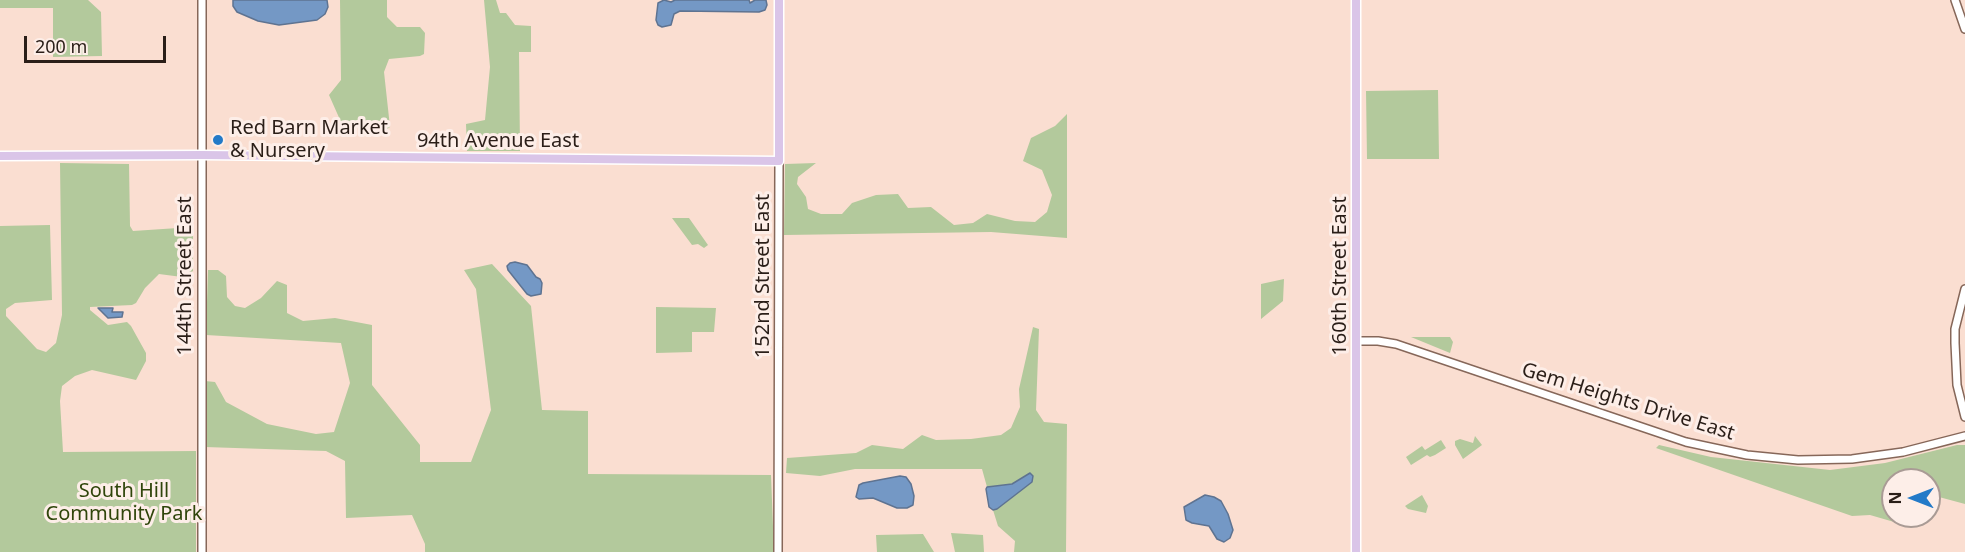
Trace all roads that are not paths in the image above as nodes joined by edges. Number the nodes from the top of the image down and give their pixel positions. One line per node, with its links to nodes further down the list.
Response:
1 (202, 0): 6 (street, 144th Street East)
2 (779, 0): 8 (main road, 152nd Street East)
3 (1356, 0): 10 (main road, 160th Street East)
4 (1954, 0): 5 (street)
5 (1965, 29)
6 (202, 155): 7 (main road, 94th Avenue East); 8 (main road, 94th Avenue East); 13 (street, 144th Street East)
7 (0, 156)
8 (779, 161): 14 (street, 152nd Street East)
9 (1965, 289): 11 (street)
10 (1356, 341): 12 (street, Gem Heights Drive East); 15 (main road, 160th Street East)
11 (1965, 417)
12 (1965, 436)
13 (202, 552)
14 (778, 552)
15 (1356, 552)

